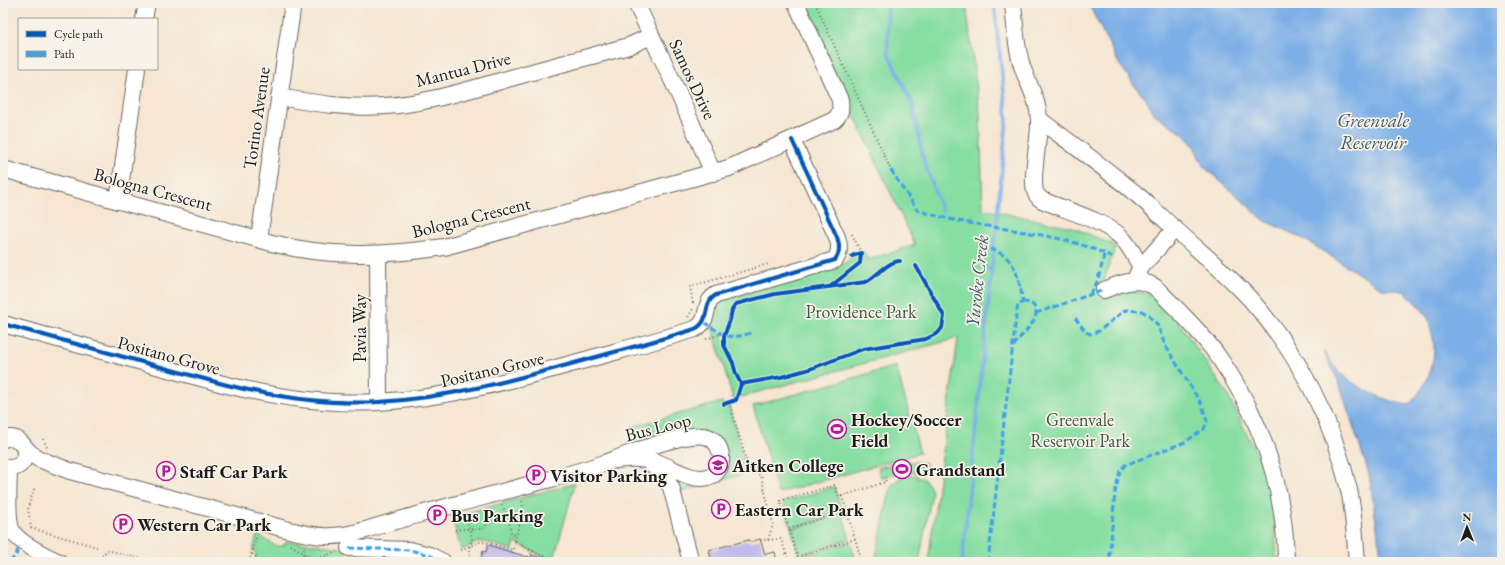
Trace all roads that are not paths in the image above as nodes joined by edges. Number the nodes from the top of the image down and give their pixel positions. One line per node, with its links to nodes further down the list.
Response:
1 (147, 3): 6 (street)
2 (293, 3): 9 (street, Torino Avenue)
3 (636, 3): 7 (street, Samos Drive)
4 (796, 3): 11 (street, Bologna Crescent)
5 (1013, 3): 10 (street)
6 (144, 18)
7 (651, 36): 9 (street, Mantua Drive); 13 (street, Samos Drive)
8 (137, 70): 14 (street)
9 (279, 97): 16 (street, Torino Avenue)
10 (1040, 120): 15 (street); 18 (street)
11 (792, 140): 13 (street, Bologna Crescent); 21 (street, Positano Grove)
12 (3, 169): 14 (street, Bologna Crescent)
13 (713, 173): 17 (street, Bologna Crescent)
14 (118, 201): 16 (street, Bologna Crescent)
15 (1175, 229): 18 (street); 33 (street)
16 (259, 239): 17 (street, Bologna Crescent)
17 (378, 255): 21 (street, Pavia Way)
18 (1138, 274): 19 (street); 32 (street)
19 (1104, 290)
20 (3, 324): 21 (street, Positano Grove)
21 (379, 402)
22 (3, 439): 23 (street)
23 (22, 444): 26 (street); 27 (street)
24 (647, 460): 25 (street, Bus Loop); 25 (street, Bus Loop); 31 (street)
25 (611, 461): 27 (street)
26 (10, 467): 27 (street); 29 (street)
27 (73, 472)
28 (349, 548): 30 (street)
29 (59, 562)
30 (443, 562)
31 (691, 562)
32 (1286, 562)
33 (1357, 562)

